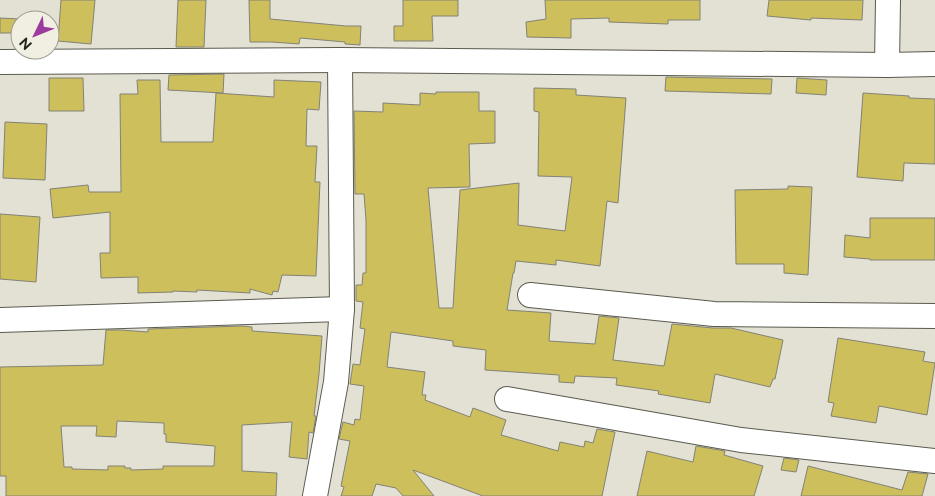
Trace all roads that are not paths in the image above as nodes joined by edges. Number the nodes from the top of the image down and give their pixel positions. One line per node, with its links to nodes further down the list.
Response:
1 (888, 0): 5 (street)
2 (340, 60): 3 (street); 5 (street); 7 (street)
3 (0, 62)
4 (935, 64): 5 (street)
5 (887, 65)
6 (530, 295): 8 (street)
7 (342, 309): 9 (street); 12 (street)
8 (935, 316)
9 (0, 320)
10 (507, 399): 11 (street)
11 (935, 461)
12 (315, 496)

